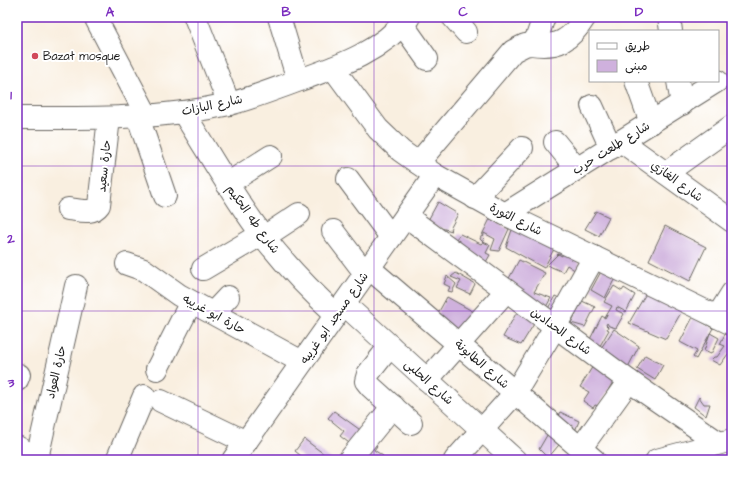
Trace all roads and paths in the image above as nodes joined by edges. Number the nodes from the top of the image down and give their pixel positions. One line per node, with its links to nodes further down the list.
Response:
1 (95, 17): 20 (street)
2 (195, 17): 16 (street)
3 (279, 17): 12 (street)
4 (544, 17): 9 (street)
5 (585, 17): 9 (street)
6 (669, 17): 8 (street)
7 (402, 22): 10 (street); 11 (street, شارع البازات)
8 (671, 30)
9 (531, 44): 29 (street, شارع مسجد ابو غريبه)
10 (427, 59)
11 (333, 68): 12 (street, شارع البازات); 29 (street, شارع الثورة)
12 (298, 80): 16 (street, شارع البازات)
13 (636, 82): 23 (street)
14 (678, 82): 17 (street)
15 (719, 82): 17 (street, شارع طلعت حرب)
16 (229, 104): 19 (street, شارع البازات)
17 (682, 104): 23 (street, شارع طلعت حرب)
18 (592, 106): 26 (street)
19 (183, 112): 20 (street, شارع البازات); 33 (street, شارع طه الحكيم)
20 (142, 116): 22 (street, شارع البازات); 34 (street)
21 (17, 118): 22 (street, شارع البازات)
22 (110, 118): 36 (street, حارة سعيد)
23 (651, 123): 26 (street, شارع طلعت حرب)
24 (732, 126): 31 (street)
25 (555, 142): 30 (street)
26 (616, 144): 30 (street, شارع طلعت حرب); 31 (street, شارع الغازي)
27 (522, 148): 35 (street)
28 (271, 156): 33 (street)
29 (426, 169): 35 (street, شارع الثورة); 39 (street, شارع مسجد ابو غريبه)
30 (576, 169): 38 (street, شارع طلعت حرب)
31 (666, 173): 40 (street, شارع الغازي)
32 (348, 179): 43 (street)
33 (227, 184): 42 (street, شارع طه الحكيم)
34 (165, 196)
35 (475, 198): 38 (street, شارع الثورة)
36 (68, 209)
37 (299, 214): 42 (street)
38 (505, 214): 44 (street, شارع الثورة)
39 (406, 216): 43 (street, شارع مسجد ابو غريبه); 49 (street, شارع الحدادين)
40 (732, 220)
41 (333, 231): 47 (street, شارع الطابونة)
42 (263, 236): 46 (street); 53 (street, شارع طه الحكيم)
43 (391, 237): 47 (street, شارع مسجد ابو غريبه)
44 (594, 257): 55 (street, شارع الثورة); 56 (street)
45 (127, 264): 52 (street, حارة ابو غريبه)
46 (203, 269)
47 (367, 270): 53 (street, شارع مسجد ابو غريبه); 57 (street, شارع الطابونة)
48 (76, 286): 72 (street, حارة العواد)
49 (506, 290): 56 (street, شارع الحدادين); 57 (street)
50 (732, 293): 55 (street)
51 (228, 296): 54 (street)
52 (191, 302): 54 (street, حارة ابو غريبه); 60 (street)
53 (340, 309): 58 (street, شارع الحلبى); 59 (street, شارع مسجد ابو غريبه)
54 (213, 313): 59 (street, حارة ابو غريبه)
55 (724, 320)
56 (555, 327): 62 (street, شارع الحدادين); 63 (street)
57 (458, 344): 61 (street); 63 (street, شارع الطابونة)
58 (390, 346): 61 (street, شارع الحلبى); 64 (street)
59 (302, 362): 67 (street, شارع مسجد ابو غريبه)
60 (157, 369)
61 (427, 380): 66 (street, شارع الحلبى)
62 (629, 381): 68 (street, شارع الحدادين); 70 (street)
63 (515, 393): 66 (street); 70 (street, شارع الطابونة)
64 (393, 406): 65 (street); 73 (street)
65 (411, 423)
66 (482, 430): 71 (street, شارع الحلبى); 76 (street)
67 (246, 442): 74 (street); 75 (street, شارع مسجد ابو غريبه)
68 (725, 442): 77 (street)
69 (17, 447): 72 (street)
70 (587, 454)
71 (504, 456)
72 (39, 459)
73 (350, 459)
74 (117, 460)
75 (233, 460)
76 (455, 460)
77 (658, 460)

